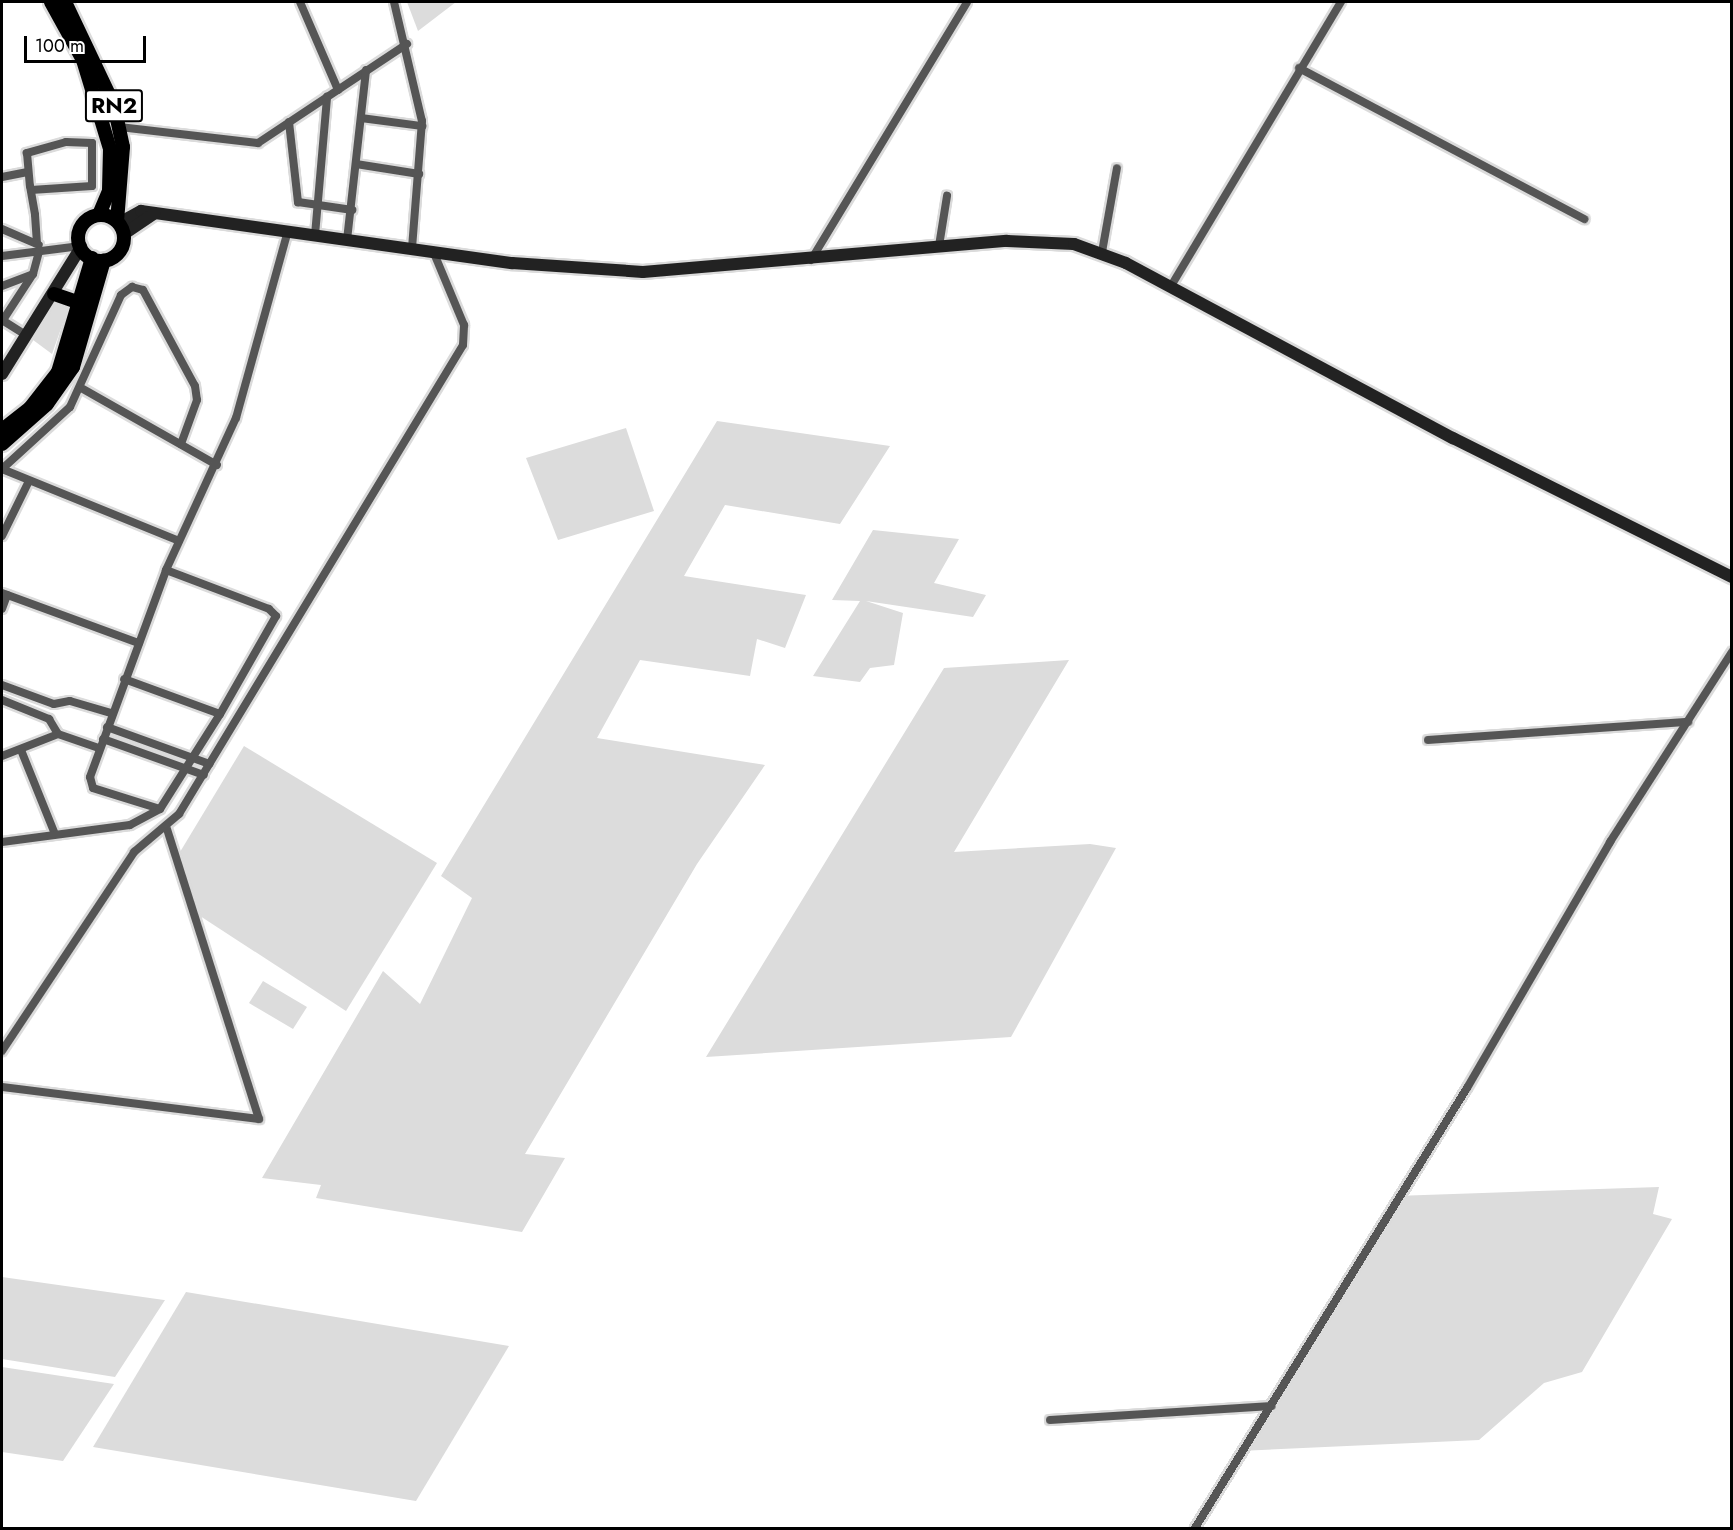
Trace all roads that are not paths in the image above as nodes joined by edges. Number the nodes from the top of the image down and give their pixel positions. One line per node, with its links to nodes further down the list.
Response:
1 (51, 2): 25 (highway, RN2)
2 (66, 2): 15 (highway, RN2)
3 (300, 2): 10 (street)
4 (394, 2): 7 (street)
5 (967, 2): 39 (street)
6 (1341, 2): 8 (street)
7 (407, 44): 9 (street); 14 (street)
8 (1299, 68): 26 (street); 42 (street)
9 (366, 70): 10 (street); 12 (street)
10 (338, 90): 11 (street)
11 (327, 97): 13 (street); 23 (street)
12 (361, 118): 14 (street); 16 (street)
13 (290, 122): 15 (street); 23 (street)
14 (422, 126): 19 (street)
15 (119, 127): 27 (highway, RN2)
16 (356, 164): 19 (street); 24 (street)
17 (1117, 168): 36 (street)
18 (28, 172): 20 (street); 21 (street); 21 (street)
19 (419, 174): 34 (street)
20 (2, 177)
21 (31, 190): 33 (street)
22 (947, 196): 32 (street)
23 (319, 205): 24 (street); 30 (street)
24 (352, 210): 31 (street)
25 (99, 215): 27 (highway); 37 (highway, RN2)
26 (1584, 219)
27 (120, 226): 29 (main road); 37 (highway, RN2)
28 (2, 229): 33 (street)
29 (288, 231): 30 (main road); 52 (street)
30 (315, 235): 31 (main road)
31 (347, 240): 34 (main road)
32 (939, 246): 36 (main road); 39 (main road)
33 (41, 249): 37 (street); 38 (street); 40 (street)
34 (412, 249): 35 (main road)
35 (433, 252): 39 (main road); 79 (street)
36 (1102, 252): 42 (main road)
37 (89, 253): 43 (main road); 44 (highway, RN2); 50 (highway, RN2)
38 (2, 256)
39 (811, 260)
40 (33, 274): 41 (street); 45 (street)
41 (2, 286)
42 (1171, 286): 58 (main road)
43 (54, 294): 44 (highway); 46 (main road)
44 (80, 303): 49 (highway, RN2)
45 (2, 320): 46 (street)
46 (24, 334): 47 (main road)
47 (2, 374)
48 (83, 389): 51 (street); 51 (street); 53 (street)
49 (2, 430)
50 (2, 444)
51 (181, 444): 52 (street)
52 (217, 465): 56 (street)
53 (2, 469): 54 (street)
54 (29, 481): 55 (street); 56 (street)
55 (2, 536)
56 (179, 540): 57 (street)
57 (166, 570): 61 (street); 68 (street)
58 (1731, 577)
59 (4, 594): 60 (street); 61 (street)
60 (2, 609)
61 (139, 644): 63 (street)
62 (1731, 652): 70 (street)
63 (124, 679): 67 (street); 68 (street)
64 (2, 685): 66 (street)
65 (2, 700): 69 (street)
66 (54, 704): 67 (street); 69 (street)
67 (111, 713): 71 (street)
68 (220, 714): 78 (street)
69 (49, 719): 72 (street)
70 (1688, 722): 74 (street); 88 (street)
71 (107, 727): 73 (street); 78 (street)
72 (58, 734): 75 (street); 76 (street)
73 (103, 739): 75 (street); 80 (street)
74 (1428, 740)
75 (99, 748): 82 (street)
76 (21, 750): 77 (street); 84 (street)
77 (2, 756)
78 (193, 759): 79 (street); 80 (street)
79 (210, 764): 81 (street)
80 (187, 768): 81 (street); 82 (street)
81 (204, 775): 83 (street)
82 (160, 810): 84 (street)
83 (167, 829): 86 (street); 87 (street)
84 (55, 834): 85 (street)
85 (2, 842)
86 (2, 1052)
87 (2, 1087)
88 (1272, 1406): 89 (street); 90 (street)
89 (1050, 1420)
90 (1195, 1528)

